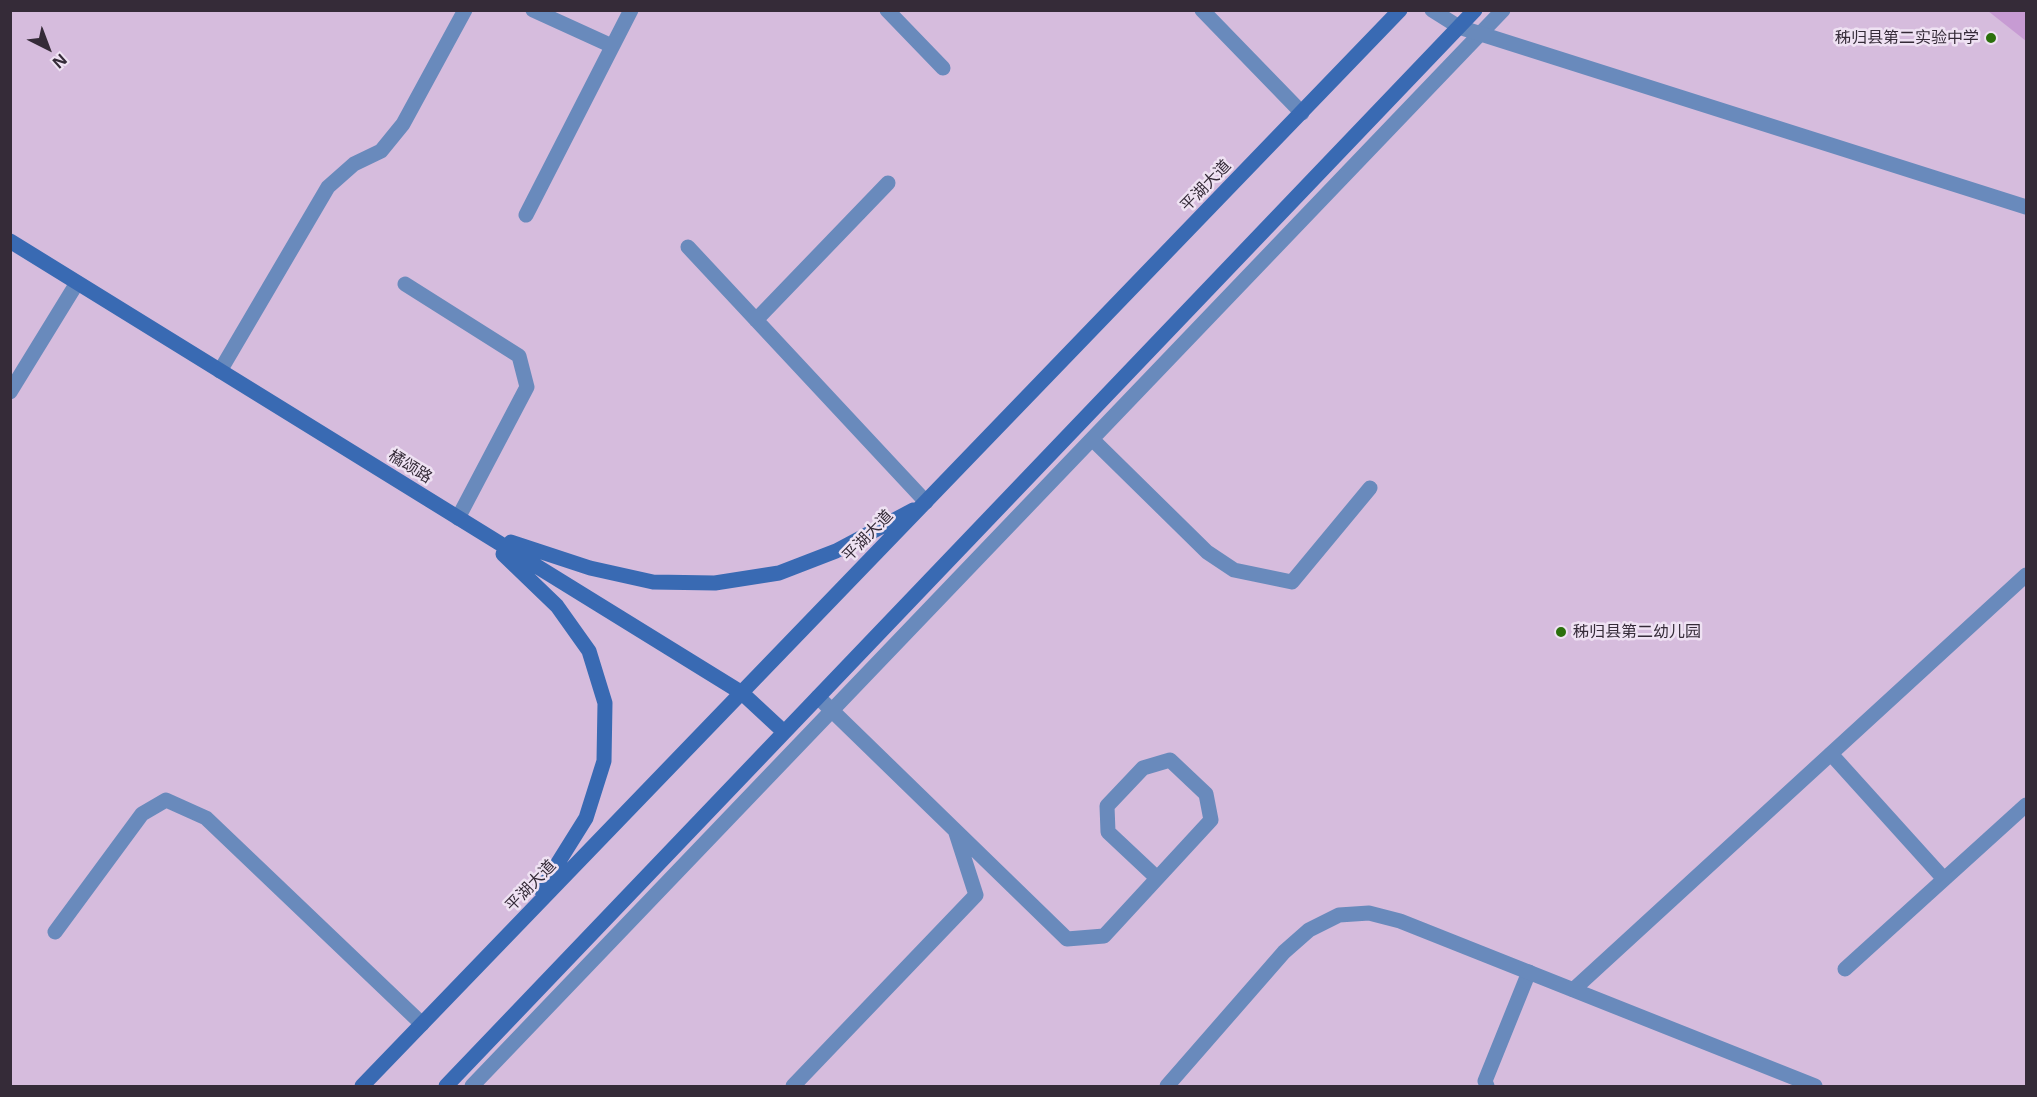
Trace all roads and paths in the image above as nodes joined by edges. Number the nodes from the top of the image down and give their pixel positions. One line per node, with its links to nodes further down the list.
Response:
1 (465, 10): 23 (street)
2 (532, 10): 12 (street)
3 (631, 10): 12 (street)
4 (887, 10): 13 (street)
5 (1202, 10): 14 (street)
6 (1400, 10): 14 (main road, 平湖大道)
7 (1431, 10): 10 (street)
8 (1475, 10): 10 (main road)
9 (1503, 10): 11 (street)
10 (1459, 27): 11 (street); 31 (main road)
11 (1481, 34): 16 (street); 25 (street)
12 (612, 46): 17 (street)
13 (943, 68)
14 (1302, 113): 27 (main road, 平湖大道)
15 (888, 183): 22 (street)
16 (2026, 207)
17 (526, 215)
18 (10, 241): 20 (main road, 橘颂路)
19 (688, 247): 22 (street)
20 (77, 283): 23 (main road, 橘颂路); 24 (street)
21 (405, 284): 28 (street)
22 (756, 320): 27 (street)
23 (220, 371): 28 (main road, 橘颂路)
24 (10, 392)
25 (1093, 440): 26 (street); 32 (street)
26 (1370, 488)
27 (926, 502): 28 (main road); 30 (main road, 平湖大道)
28 (463, 521): 30 (main road, 橘颂路); 39 (main road)
29 (2026, 575): 34 (street)
30 (742, 693): 33 (main road, 橘颂路); 39 (main road, 平湖大道)
31 (818, 697): 32 (street); 33 (main road)
32 (833, 712): 36 (street); 47 (street)
33 (784, 732): 46 (main road)
34 (1831, 754): 38 (street); 43 (street)
35 (2026, 805): 38 (street)
36 (956, 831): 37 (street); 48 (street)
37 (1157, 878): 37 (street)
38 (1944, 879): 41 (street)
39 (512, 931): 44 (main road, 平湖大道)
40 (55, 932): 44 (street)
41 (1845, 969)
42 (1529, 972): 43 (street); 49 (street); 50 (street)
43 (1573, 990): 51 (street)
44 (422, 1024): 45 (main road, 平湖大道)
45 (362, 1086)
46 (446, 1086)
47 (472, 1086)
48 (793, 1086)
49 (1167, 1086)
50 (1487, 1086)
51 (1815, 1086)

